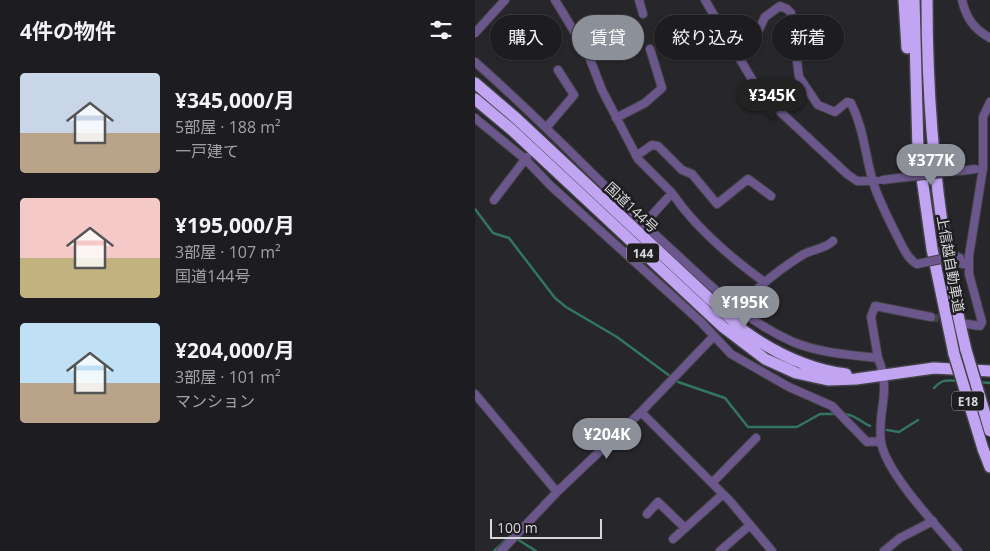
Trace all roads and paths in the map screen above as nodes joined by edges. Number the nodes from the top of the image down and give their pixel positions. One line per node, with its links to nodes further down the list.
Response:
1 (505, 0): 13 (street)
2 (555, 0): 23 (street)
3 (639, 0): 10 (street)
4 (705, 0): 11 (street)
5 (905, 0): 25 (highway)
6 (914, 0): 25 (highway, 上信越自動車道 / E18)
7 (927, 0): 32 (highway, 上信越自動車道 / E18)
8 (935, 0): 32 (highway)
9 (962, 0): 14 (street)
10 (643, 14)
11 (714, 15)
12 (762, 24): 30 (street)
13 (475, 34)
14 (990, 38)
15 (650, 49): 23 (street)
16 (743, 60): 30 (street)
17 (475, 62): 24 (street)
18 (558, 70): 24 (street)
19 (475, 83): 41 (highway, 国道144号 / 144)
20 (475, 99): 26 (highway, 国道144号 / 144)
21 (990, 102): 29 (street)
22 (475, 118): 28 (street)
23 (616, 118): 27 (street)
24 (546, 128): 35 (street)
25 (918, 150): 52 (highway, 上信越自動車道 / E18, bridge)
26 (534, 151): 28 (street); 46 (highway, 国道144号 / 144)
27 (636, 156): 31 (street); 33 (street)
28 (525, 159): 34 (street); 43 (street)
29 (979, 169): 30 (street, bridge); 37 (street)
30 (873, 182): 37 (street, bridge)
31 (672, 193): 35 (street); 38 (street)
32 (937, 195): 49 (highway, 上信越自動車道 / E18, bridge)
33 (771, 196)
34 (494, 200)
35 (644, 224): 39 (street)
36 (833, 242): 38 (street)
37 (969, 264): 42 (street)
38 (763, 282): 39 (street)
39 (737, 310): 41 (street); 44 (street)
40 (931, 317): 44 (street)
41 (730, 320): 46 (highway, 国道144号 / 144)
42 (967, 324)
43 (713, 337): 48 (street); 51 (street)
44 (879, 358): 46 (street)
45 (990, 371): 46 (highway, 国道144号 / 144)
46 (885, 374): 51 (street)
47 (475, 394): 54 (street)
48 (641, 412): 53 (street); 54 (street)
49 (990, 431)
50 (756, 438): 53 (street)
51 (881, 441): 57 (street)
52 (990, 467)
53 (712, 483): 55 (street)
54 (557, 492): 61 (street)
55 (723, 494): 58 (street); 59 (street)
56 (647, 514): 59 (street)
57 (933, 521): 64 (street); 65 (street)
58 (750, 526): 62 (street); 63 (street)
59 (685, 528): 60 (street)
60 (673, 539)
61 (501, 551)
62 (720, 551)
63 (772, 551)
64 (884, 551)
65 (958, 551)

